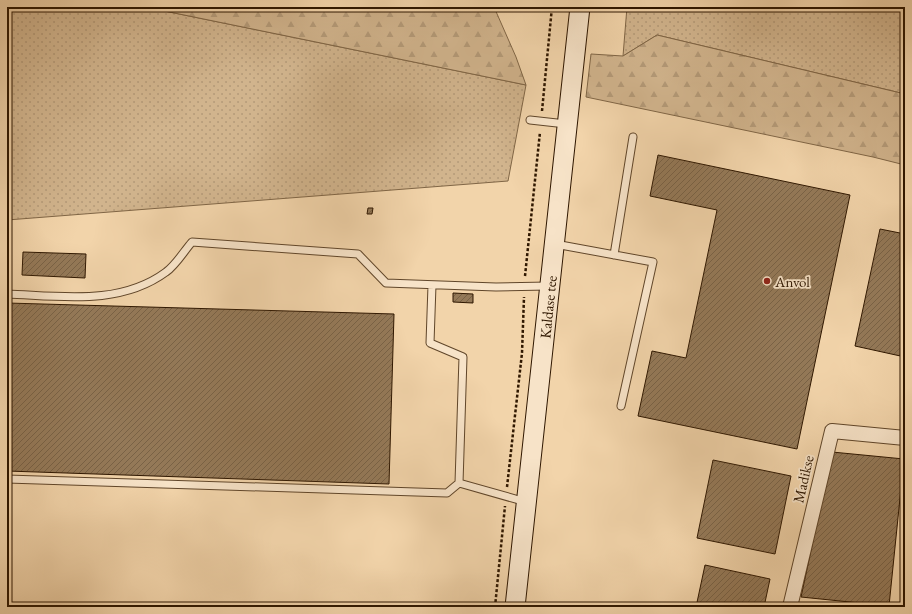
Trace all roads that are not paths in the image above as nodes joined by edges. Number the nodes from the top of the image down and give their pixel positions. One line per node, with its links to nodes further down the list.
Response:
1 (580, 7): 3 (street, Kaldase tee)
2 (530, 120): 3 (lane)
3 (566, 124): 5 (street, Kaldase tee)
4 (633, 137): 6 (lane)
5 (555, 244): 6 (lane); 8 (street, Kaldase tee)
6 (614, 255): 10 (lane)
7 (432, 285): 8 (lane); 9 (lane); 13 (lane)
8 (550, 286): 14 (street, Kaldase tee)
9 (7, 294)
10 (621, 406)
11 (905, 438): 16 (street, Madikse)
12 (7, 479): 13 (lane)
13 (459, 483): 14 (lane)
14 (527, 503): 15 (street, Kaldase tee)
15 (520, 606)
16 (790, 607)

